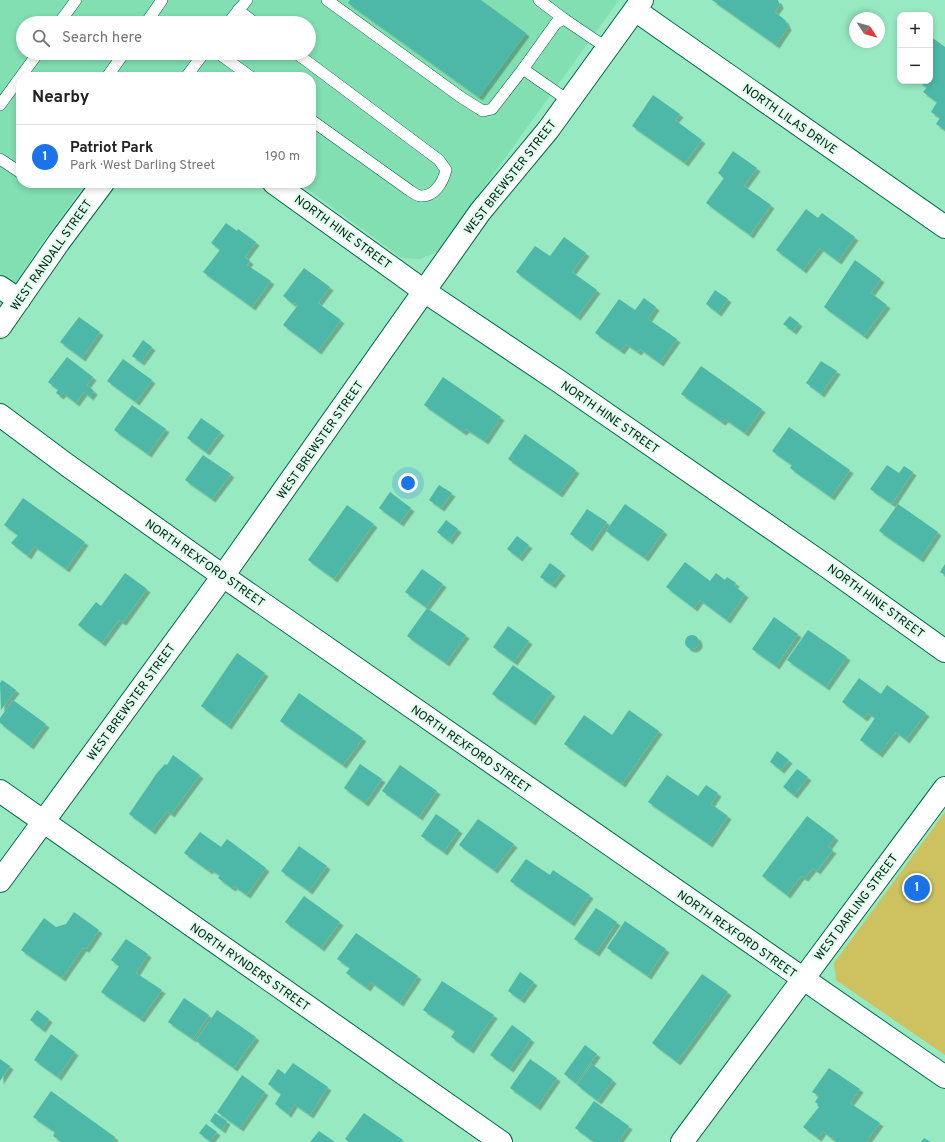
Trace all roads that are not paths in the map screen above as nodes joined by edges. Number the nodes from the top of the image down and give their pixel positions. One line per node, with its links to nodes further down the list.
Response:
1 (76, 0): 8 (lane)
2 (162, 0): 9 (lane)
3 (247, 0): 7 (lane)
4 (327, 0): 19 (lane)
5 (539, 0): 12 (lane)
6 (638, 5): 13 (street, WEST BREWSTER STREET); 32 (street, NORTH LILAS DRIVE)
7 (238, 10): 10 (lane); 11 (lane)
8 (64, 16)
9 (151, 16)
10 (233, 16)
11 (246, 16)
12 (564, 19): 13 (lane); 19 (lane)
13 (607, 48): 25 (street, WEST BREWSTER STREET)
14 (33, 60): 20 (lane)
15 (119, 60): 21 (lane)
16 (199, 60): 22 (lane)
17 (228, 60): 23 (lane)
18 (305, 60): 27 (lane)
19 (523, 69): 25 (lane)
20 (24, 72)
21 (111, 72)
22 (190, 72)
23 (244, 72)
24 (16, 83): 26 (lane)
25 (569, 101): 34 (street, WEST BREWSTER STREET)
26 (0, 105)
27 (316, 124)
28 (0, 159): 29 (lane)
29 (16, 170)
30 (99, 188): 35 (street, WEST RANDALL STREET)
31 (281, 188): 34 (street, NORTH HINE STREET)
32 (945, 227)
33 (0, 287): 35 (street)
34 (424, 291): 38 (street, WEST BREWSTER STREET); 39 (street, NORTH HINE STREET)
35 (19, 300): 36 (street, WEST RANDALL STREET)
36 (0, 327)
37 (0, 415): 38 (street, NORTH REXFORD STREET)
38 (223, 576): 42 (street, WEST BREWSTER STREET); 44 (street, NORTH REXFORD STREET)
39 (945, 651)
40 (945, 788): 44 (street, WEST DARLING STREET)
41 (0, 791): 42 (street, NORTH RYNDERS STREET)
42 (43, 821): 43 (street, WEST BREWSTER STREET); 46 (street, NORTH RYNDERS STREET)
43 (0, 881)
44 (802, 979): 45 (street, NORTH REXFORD STREET); 47 (street, WEST DARLING STREET)
45 (945, 1077)
46 (501, 1142)
47 (682, 1142)

